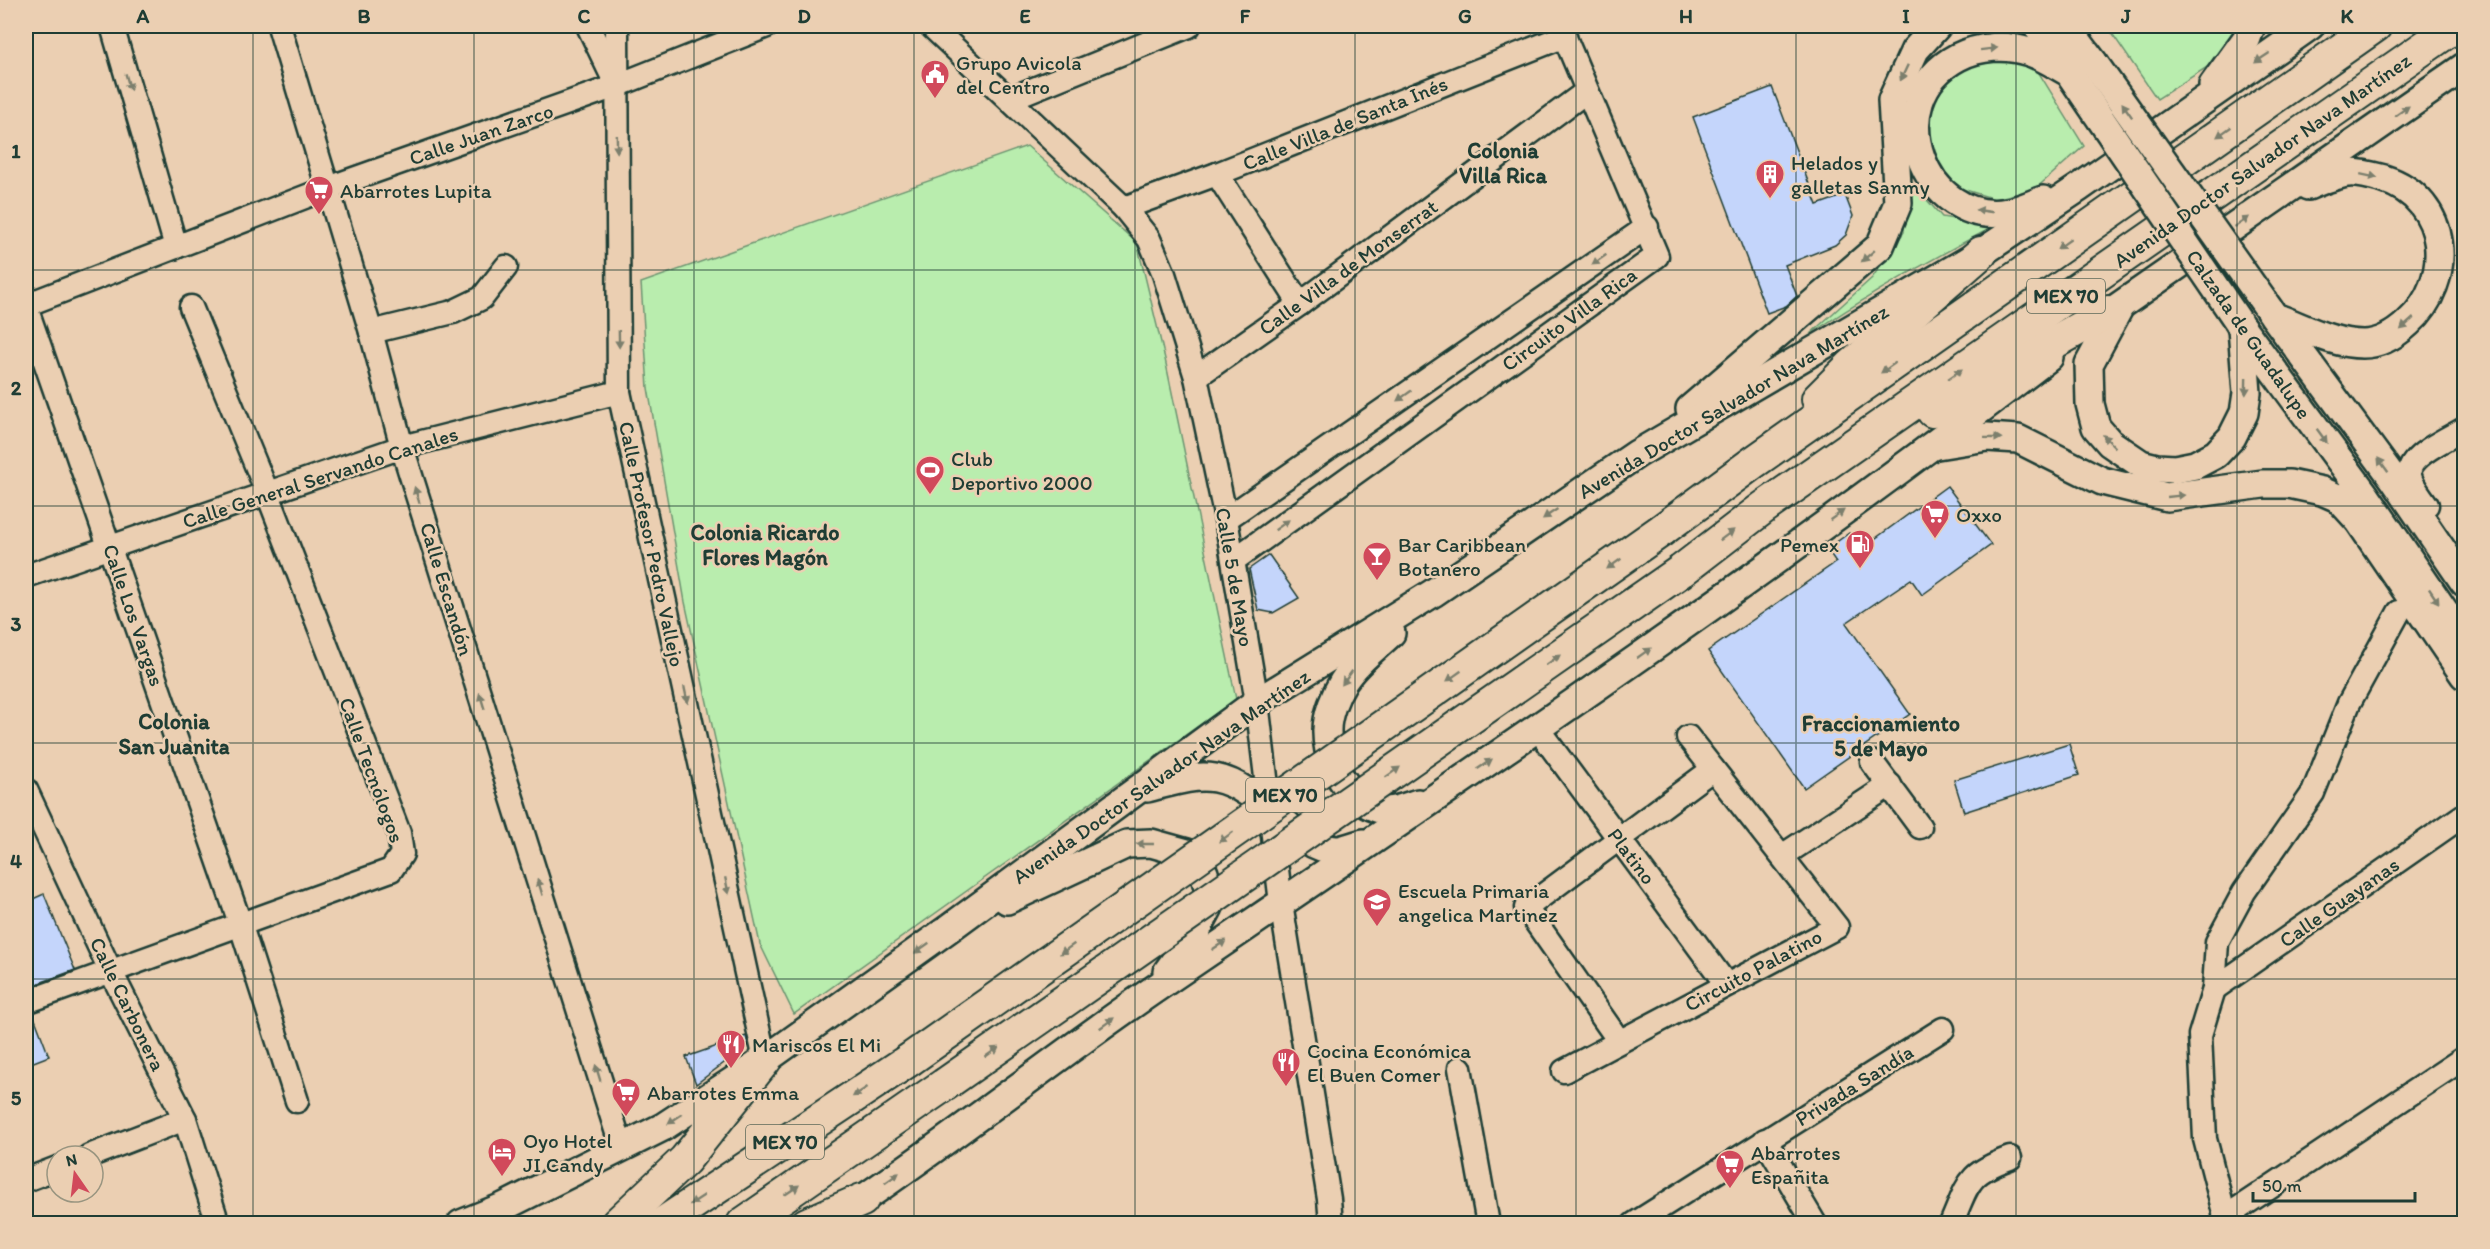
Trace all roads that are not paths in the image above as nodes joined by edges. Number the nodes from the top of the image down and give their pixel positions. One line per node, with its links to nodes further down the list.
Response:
1 (112, 26): 28 (street, one-way to 28)
2 (279, 26): 24 (street, Calle Escandón)
3 (588, 26): 18 (street, Calle Profesor Pedro Vallejo)
4 (617, 26): 18 (street)
5 (767, 26): 18 (street, Calle Juan Zarco)
6 (932, 26): 21 (street, Calle 5 de Mayo)
7 (1189, 26): 21 (street)
8 (1937, 26): 45 (main road, one-way to 45)
9 (2086, 26): 17 (main road)
10 (2251, 26): 20 (main road)
11 (2310, 26): 20 (main road, Avenida Doctor Salvador Nava Martínez, one-way to 20)
12 (2375, 26): 46 (highway, MEX 70, one-way to 46)
13 (2455, 26): 48 (highway, Avenida Doctor Salvador Nava Martínez / MEX 70, one-way to 13)
14 (2049, 29): 17 (main road, Calzada de Guadalupe)
15 (1563, 31): 19 (street, Circuito Villa Rica); 22 (street, Calle Villa de Santa Inés)
16 (2464, 67): 25 (main road, Avenida Doctor Salvador Nava Martínez, one-way to 16)
17 (2081, 68): 23 (main road, one-way to 17); 35 (main road, Calzada de Guadalupe, one-way to 17, bridge); 36 (main road, Calzada de Guadalupe, bridge)
18 (616, 86): 24 (street, Calle Juan Zarco); 40 (street, Calle Profesor Pedro Vallejo, one-way to 40)
19 (1587, 91): 27 (street, Circuito Villa Rica); 31 (street, Calle Villa de Monserrat)
20 (2205, 98): 23 (main road, Avenida Doctor Salvador Nava Martínez)
21 (1009, 99): 26 (street, Calle 5 de Mayo)
22 (1218, 174): 26 (street, Calle Villa de Santa Inés); 31 (street)
23 (2080, 187): 29 (main road, Avenida Doctor Salvador Nava Martínez)
24 (328, 188): 28 (street, Calle Juan Zarco); 37 (street, Calle Escandón)
25 (2274, 200): 33 (main road, Avenida Doctor Salvador Nava Martínez, one-way to 25); 35 (main road, one-way to 35)
26 (1124, 208): 39 (street, Calle 5 de Mayo)
27 (1647, 227): 38 (street, Circuito Villa Rica, one-way to 38); 41 (street, Circuito Villa Rica)
28 (176, 247): 32 (street, Calle Juan Zarco)
29 (1980, 254): 45 (main road, Avenida Doctor Salvador Nava Martínez); 46 (highway)
30 (506, 267): 37 (street)
31 (1300, 304): 39 (street, Calle Villa de Monserrat)
32 (26, 306): 50 (street, Calle Los Vargas)
33 (2116, 306): 36 (main road, one-way to 33); 43 (main road, Avenida Doctor Salvador Nava Martínez); 48 (highway)
34 (191, 307): 47 (street, Calle Tecnólogos)
35 (2273, 314): 54 (main road, Calzada de Guadalupe, one-way to 35)
36 (2240, 325): 57 (main road, Calzada de Guadalupe, one-way to 57)
37 (371, 332): 44 (street, Calle Escandón)
38 (1437, 373): 41 (street); 49 (street, Circuito Villa Rica, one-way to 49)
39 (1196, 377): 49 (street, Calle 5 de Mayo)
40 (619, 392): 44 (street, Calle General Servando Canales); 86 (street, Calle Profesor Pedro Vallejo, one-way to 86)
41 (1455, 400): 51 (street, Circuito Villa Rica, one-way to 41)
42 (2464, 429): 52 (street)
43 (1935, 446): 58 (main road, one-way to 58); 60 (main road, Avenida Doctor Salvador Nava Martínez, one-way to 43)
44 (402, 447): 47 (street, Calle General Servando Canales); 92 (street, Calle Escandón, one-way to 44)
45 (1637, 454): 55 (main road, Avenida Doctor Salvador Nava Martínez, one-way to 55)
46 (1754, 462): 102 (highway, MEX 70, one-way to 102, bridge)
47 (267, 492): 50 (street, Calle General Servando Canales); 76 (street, Calle Tecnólogos)
48 (1763, 508): 103 (highway, Avenida Doctor Salvador Nava Martínez / MEX 70, one-way to 48, bridge)
49 (1226, 519): 51 (street, Calle 5 de Mayo)
50 (110, 545): 53 (street, Calle General Servando Canales); 76 (street, Calle Los Vargas)
51 (1234, 560): 59 (street, Calle 5 de Mayo)
52 (2464, 561)
53 (26, 576)
54 (2464, 582)
55 (1433, 593): 59 (main road, Avenida Doctor Salvador Nava Martínez); 64 (main road, one-way to 64)
56 (2399, 612): 80 (street)
57 (2464, 640)
58 (2464, 675)
59 (1257, 702): 67 (main road, Avenida Doctor Salvador Nava Martínez); 68 (street, Calle 5 de Mayo)
60 (1538, 729): 64 (main road, Avenida Doctor Salvador Nava Martínez, one-way to 60); 72 (street, Platino)
61 (1688, 737): 63 (street, Circuito Palatino)
62 (1872, 762): 65 (street)
63 (1713, 769): 72 (street); 74 (street, Circuito Palatino)
64 (1455, 784): 73 (main road, Avenida Doctor Salvador Nava Martínez)
65 (1890, 786): 70 (street); 74 (street)
66 (26, 790): 71 (street, Calle Carbonera)
67 (1137, 790): 68 (main road); 77 (main road, Avenida Doctor Salvador Nava Martínez)
68 (1271, 809): 73 (main road); 75 (street, Calle 5 de Mayo)
69 (2464, 814): 80 (street, Calle Guayanas)
70 (1920, 827)
71 (35, 830): 78 (street, Calle Carbonera)
72 (1619, 839): 79 (street, Platino); 84 (street)
73 (1374, 840): 75 (main road, Avenida Doctor Salvador Nava Martínez)
74 (1782, 856): 79 (street, Circuito Palatino)
75 (1281, 903): 81 (main road, Avenida Doctor Salvador Nava Martínez, one-way to 75); 106 (street, Calle 5 de Mayo)
76 (240, 923): 78 (street, Calle Tecnólogos); 89 (street, Calle Los Vargas)
77 (951, 927): 81 (main road, one-way to 77); 86 (main road, Avenida Doctor Salvador Nava Martínez, one-way to 86)
78 (110, 970): 82 (street, Calle Tecnólogos); 90 (street, Calle Carbonera)
79 (1726, 984): 84 (street, Circuito Palatino)
80 (2214, 989): 98 (street)
81 (1154, 990): 97 (main road, Avenida Doctor Salvador Nava Martínez, one-way to 81)
82 (26, 1002)
83 (1943, 1029): 91 (street, Privada Sandía)
84 (1619, 1041): 88 (street, Circuito Palatino)
85 (2464, 1058): 98 (street)
86 (765, 1060): 92 (main road, Avenida Doctor Salvador Nava Martínez, one-way to 92); 101 (highway)
87 (1460, 1068): 107 (street)
88 (1564, 1071)
89 (297, 1101)
90 (185, 1119): 93 (street); 99 (street, Calle Carbonera)
91 (1765, 1140): 108 (street, Privada Sandía); 109 (street)
92 (622, 1149): 100 (main road, Avenida Doctor Salvador Nava Martínez)
93 (105, 1150)
94 (2010, 1158): 110 (street)
95 (45, 1173): 96 (street)
96 (26, 1180)
97 (862, 1200): 104 (highway); 105 (main road, Avenida Doctor Salvador Nava Martínez)
98 (2226, 1221)
99 (218, 1224)
100 (461, 1224)
101 (617, 1224)
102 (662, 1224)
103 (743, 1224)
104 (807, 1224)
105 (827, 1224)
106 (1331, 1224)
107 (1488, 1224)
108 (1634, 1224)
109 (1815, 1224)
110 (1950, 1224)

